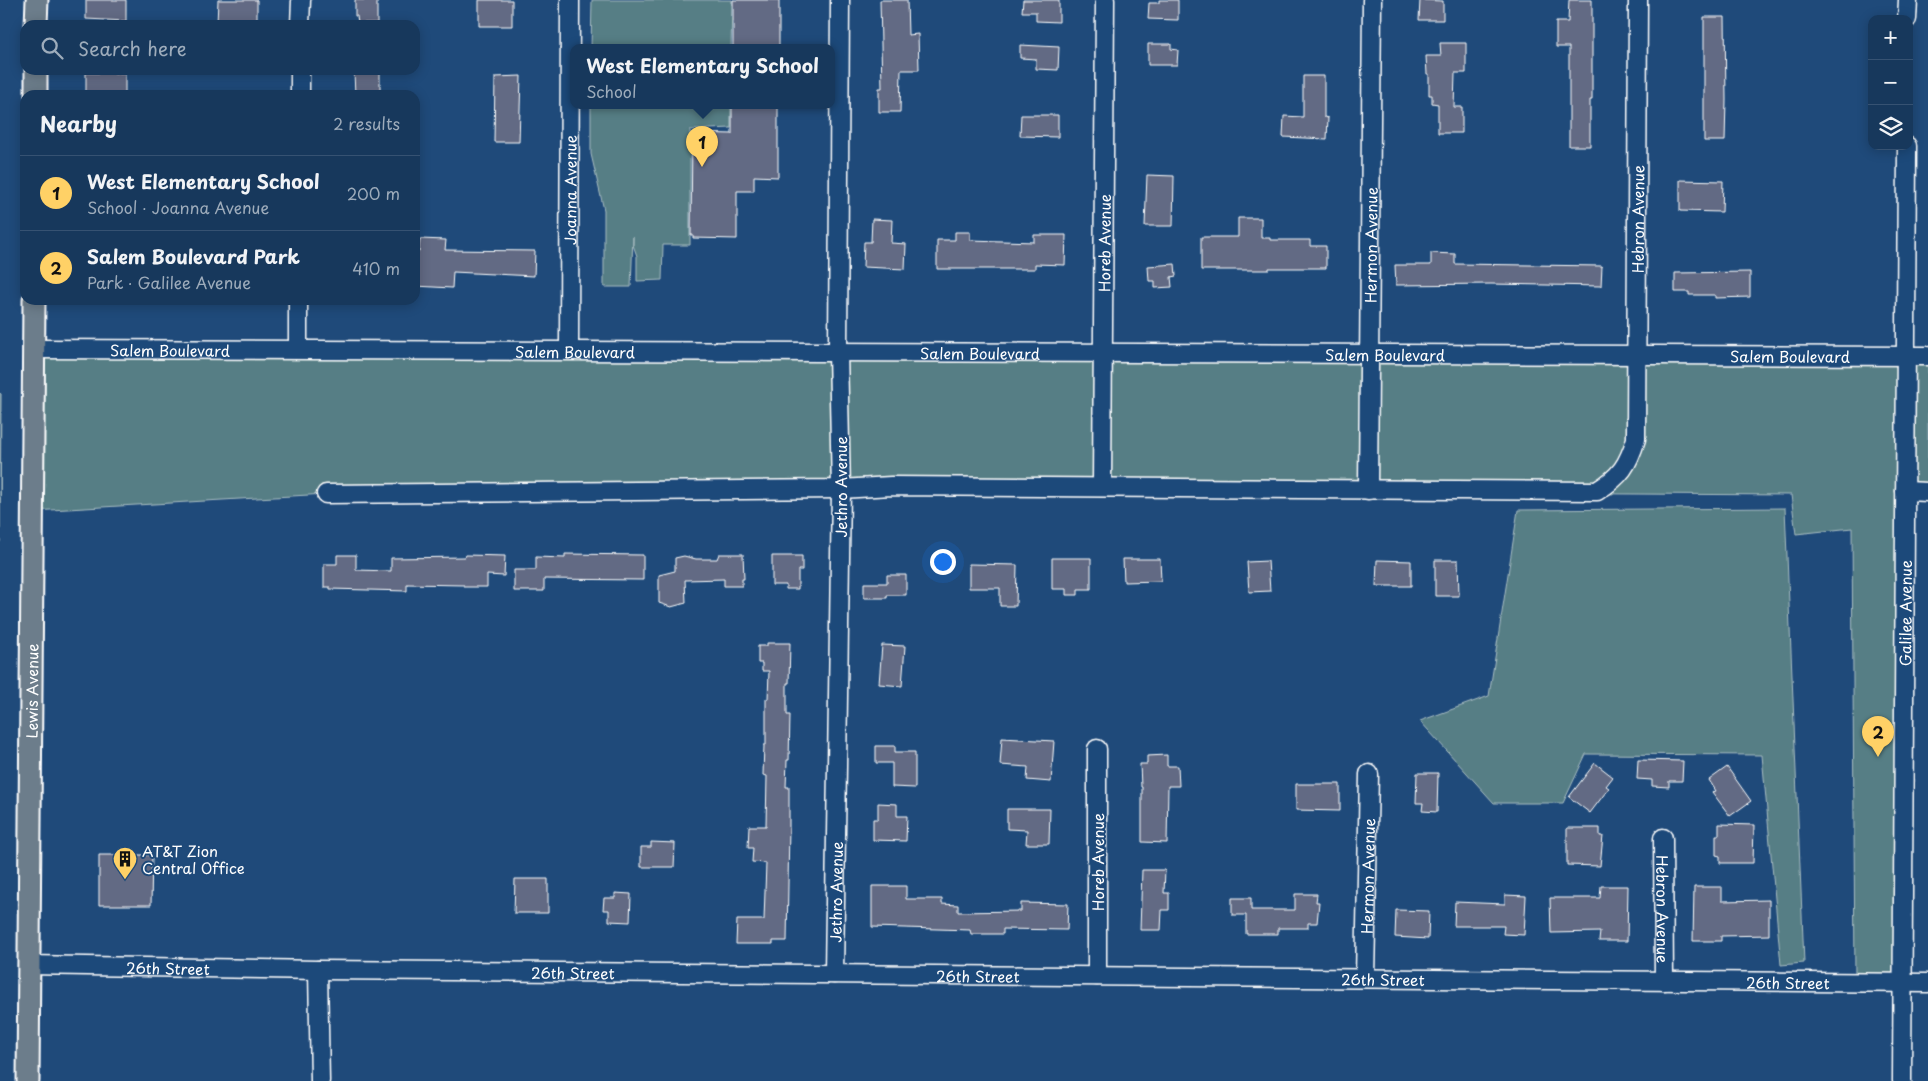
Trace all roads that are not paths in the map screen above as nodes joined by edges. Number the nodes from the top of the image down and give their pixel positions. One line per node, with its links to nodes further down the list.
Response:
1 (36, 0): 10 (main road)
2 (300, 0): 11 (street)
3 (570, 0): 21 (street, Joanna Avenue)
4 (840, 0): 22 (street, Jethro Avenue)
5 (1105, 0): 23 (street, Horeb Avenue)
6 (1372, 0): 24 (street, Hermon Avenue)
7 (1638, 0): 25 (street, Hebron Avenue)
8 (1908, 0): 9 (street)
9 (1908, 15)
10 (36, 20)
11 (300, 20)
12 (36, 75): 14 (main road)
13 (300, 75): 15 (street)
14 (36, 90)
15 (300, 90)
16 (1907, 150): 26 (street, Galilee Avenue)
17 (34, 305): 19 (main road, Lewis Avenue)
18 (298, 305): 20 (street)
19 (34, 349): 20 (street, Salem Boulevard); 37 (main road, Lewis Avenue)
20 (298, 349): 21 (street, Salem Boulevard)
21 (569, 350): 22 (street, Salem Boulevard)
22 (838, 352): 23 (street, Salem Boulevard); 29 (street, Jethro Avenue)
23 (1103, 353): 24 (street, Salem Boulevard); 28 (street, Horeb Avenue)
24 (1369, 354): 25 (street, Salem Boulevard); 30 (street, Hermon Avenue)
25 (1635, 355): 26 (street, Salem Boulevard); 30 (street, Hebron Avenue)
26 (1906, 356): 27 (street, Salem Boulevard); 31 (street, Galilee Avenue)
27 (1928, 356)
28 (1102, 488): 29 (street); 30 (street)
29 (841, 489): 33 (street); 39 (street, Jethro Avenue)
30 (1368, 490)
31 (1905, 491): 32 (street); 43 (street, Galilee Avenue)
32 (1928, 492)
33 (326, 494)
34 (1098, 749): 40 (street, Horeb Avenue)
35 (1369, 774): 41 (street, Hermon Avenue)
36 (1663, 838): 42 (street, Hebron Avenue)
37 (28, 965): 38 (street, 26th Street); 45 (main road, Lewis Avenue)
38 (318, 970): 39 (street, 26th Street); 46 (street)
39 (834, 974): 40 (street, 26th Street)
40 (1097, 976): 41 (street, 26th Street)
41 (1365, 978): 42 (street, 26th Street)
42 (1664, 980): 43 (street, 26th Street)
43 (1902, 983): 44 (street, 26th Street); 47 (street, Galilee Avenue)
44 (1928, 983)
45 (28, 1081)
46 (320, 1081)
47 (1902, 1081)

